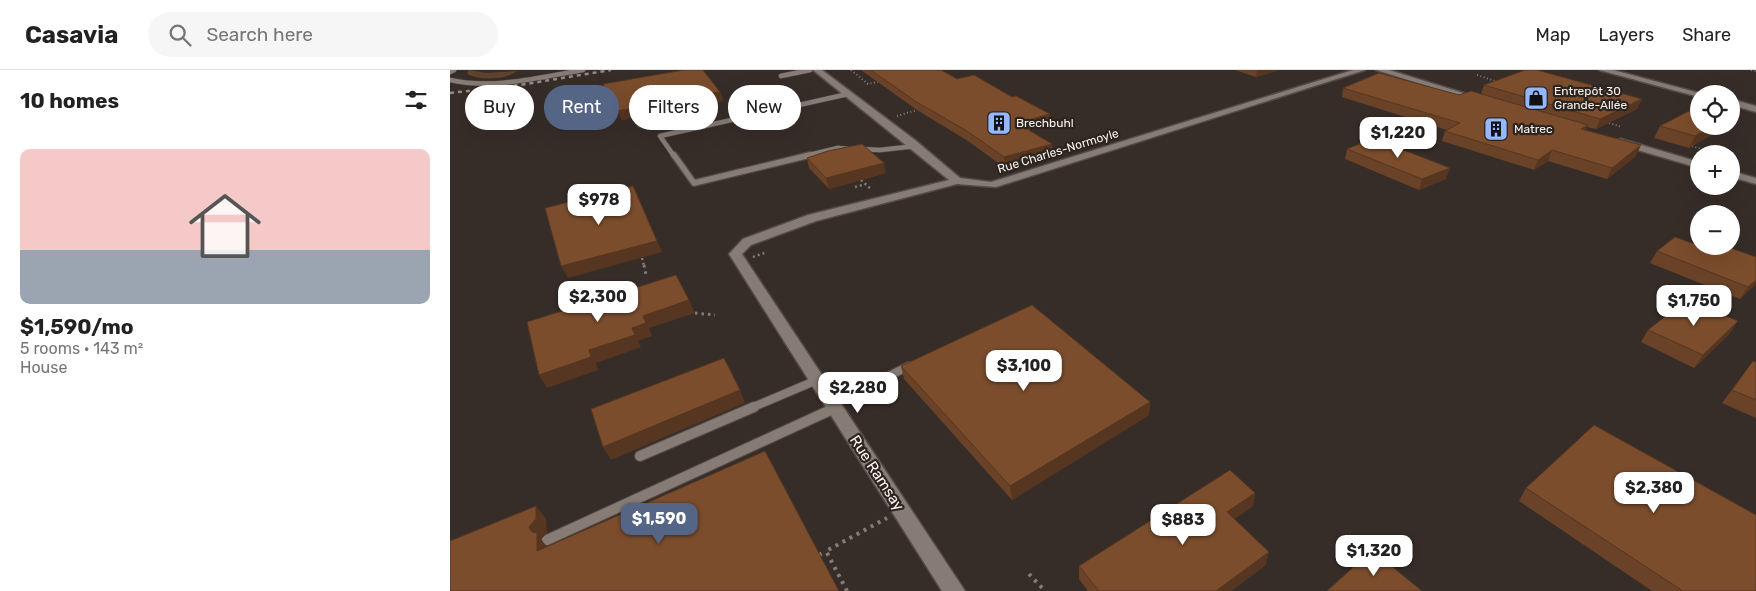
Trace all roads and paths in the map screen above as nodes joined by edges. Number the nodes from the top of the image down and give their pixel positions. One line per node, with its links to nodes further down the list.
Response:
1 (454, 70): 12 (lane)
2 (542, 70): 14 (lane)
3 (583, 70): 14 (lane)
4 (810, 70): 15 (lane)
5 (817, 70): 20 (street)
6 (851, 70): 17 (path)
7 (1361, 70): 30 (street, Rue Charles-Normoyle)
8 (1380, 70): 21 (street)
9 (1603, 70): 19 (street)
10 (1751, 70): 11 (path)
11 (1756, 71)
12 (450, 72)
13 (1478, 75): 18 (path)
14 (544, 76): 16 (lane)
15 (781, 76)
16 (450, 80)
17 (878, 82)
18 (1502, 83)
19 (1690, 92)
20 (848, 94): 27 (street); 27 (lane)
21 (1492, 103)
22 (1740, 105): 23 (street)
23 (1756, 109)
24 (1609, 123): 25 (path)
25 (1622, 127)
26 (1612, 139): 28 (street)
27 (916, 146): 30 (street)
28 (1690, 162)
29 (1740, 177): 31 (street)
30 (957, 181): 34 (street, Rue Charles-Normoyle)
31 (1756, 181)
32 (866, 184): 33 (path)
33 (855, 187)
34 (735, 254): 40 (street, Rue Ramsay)
35 (642, 258): 36 (path)
36 (646, 275)
37 (695, 313): 38 (path)
38 (715, 315)
39 (915, 363): 41 (lane)
40 (817, 380): 41 (street, Rue Ramsay); 42 (lane)
41 (833, 406): 43 (street, Rue Ramsay); 44 (lane)
42 (640, 456)
43 (901, 510): 45 (path); 49 (street, Rue Ramsay)
44 (547, 540)
45 (826, 551): 46 (path); 48 (path)
46 (818, 556)
47 (1029, 574): 50 (path)
48 (847, 591)
49 (954, 591)
50 (1045, 591)

